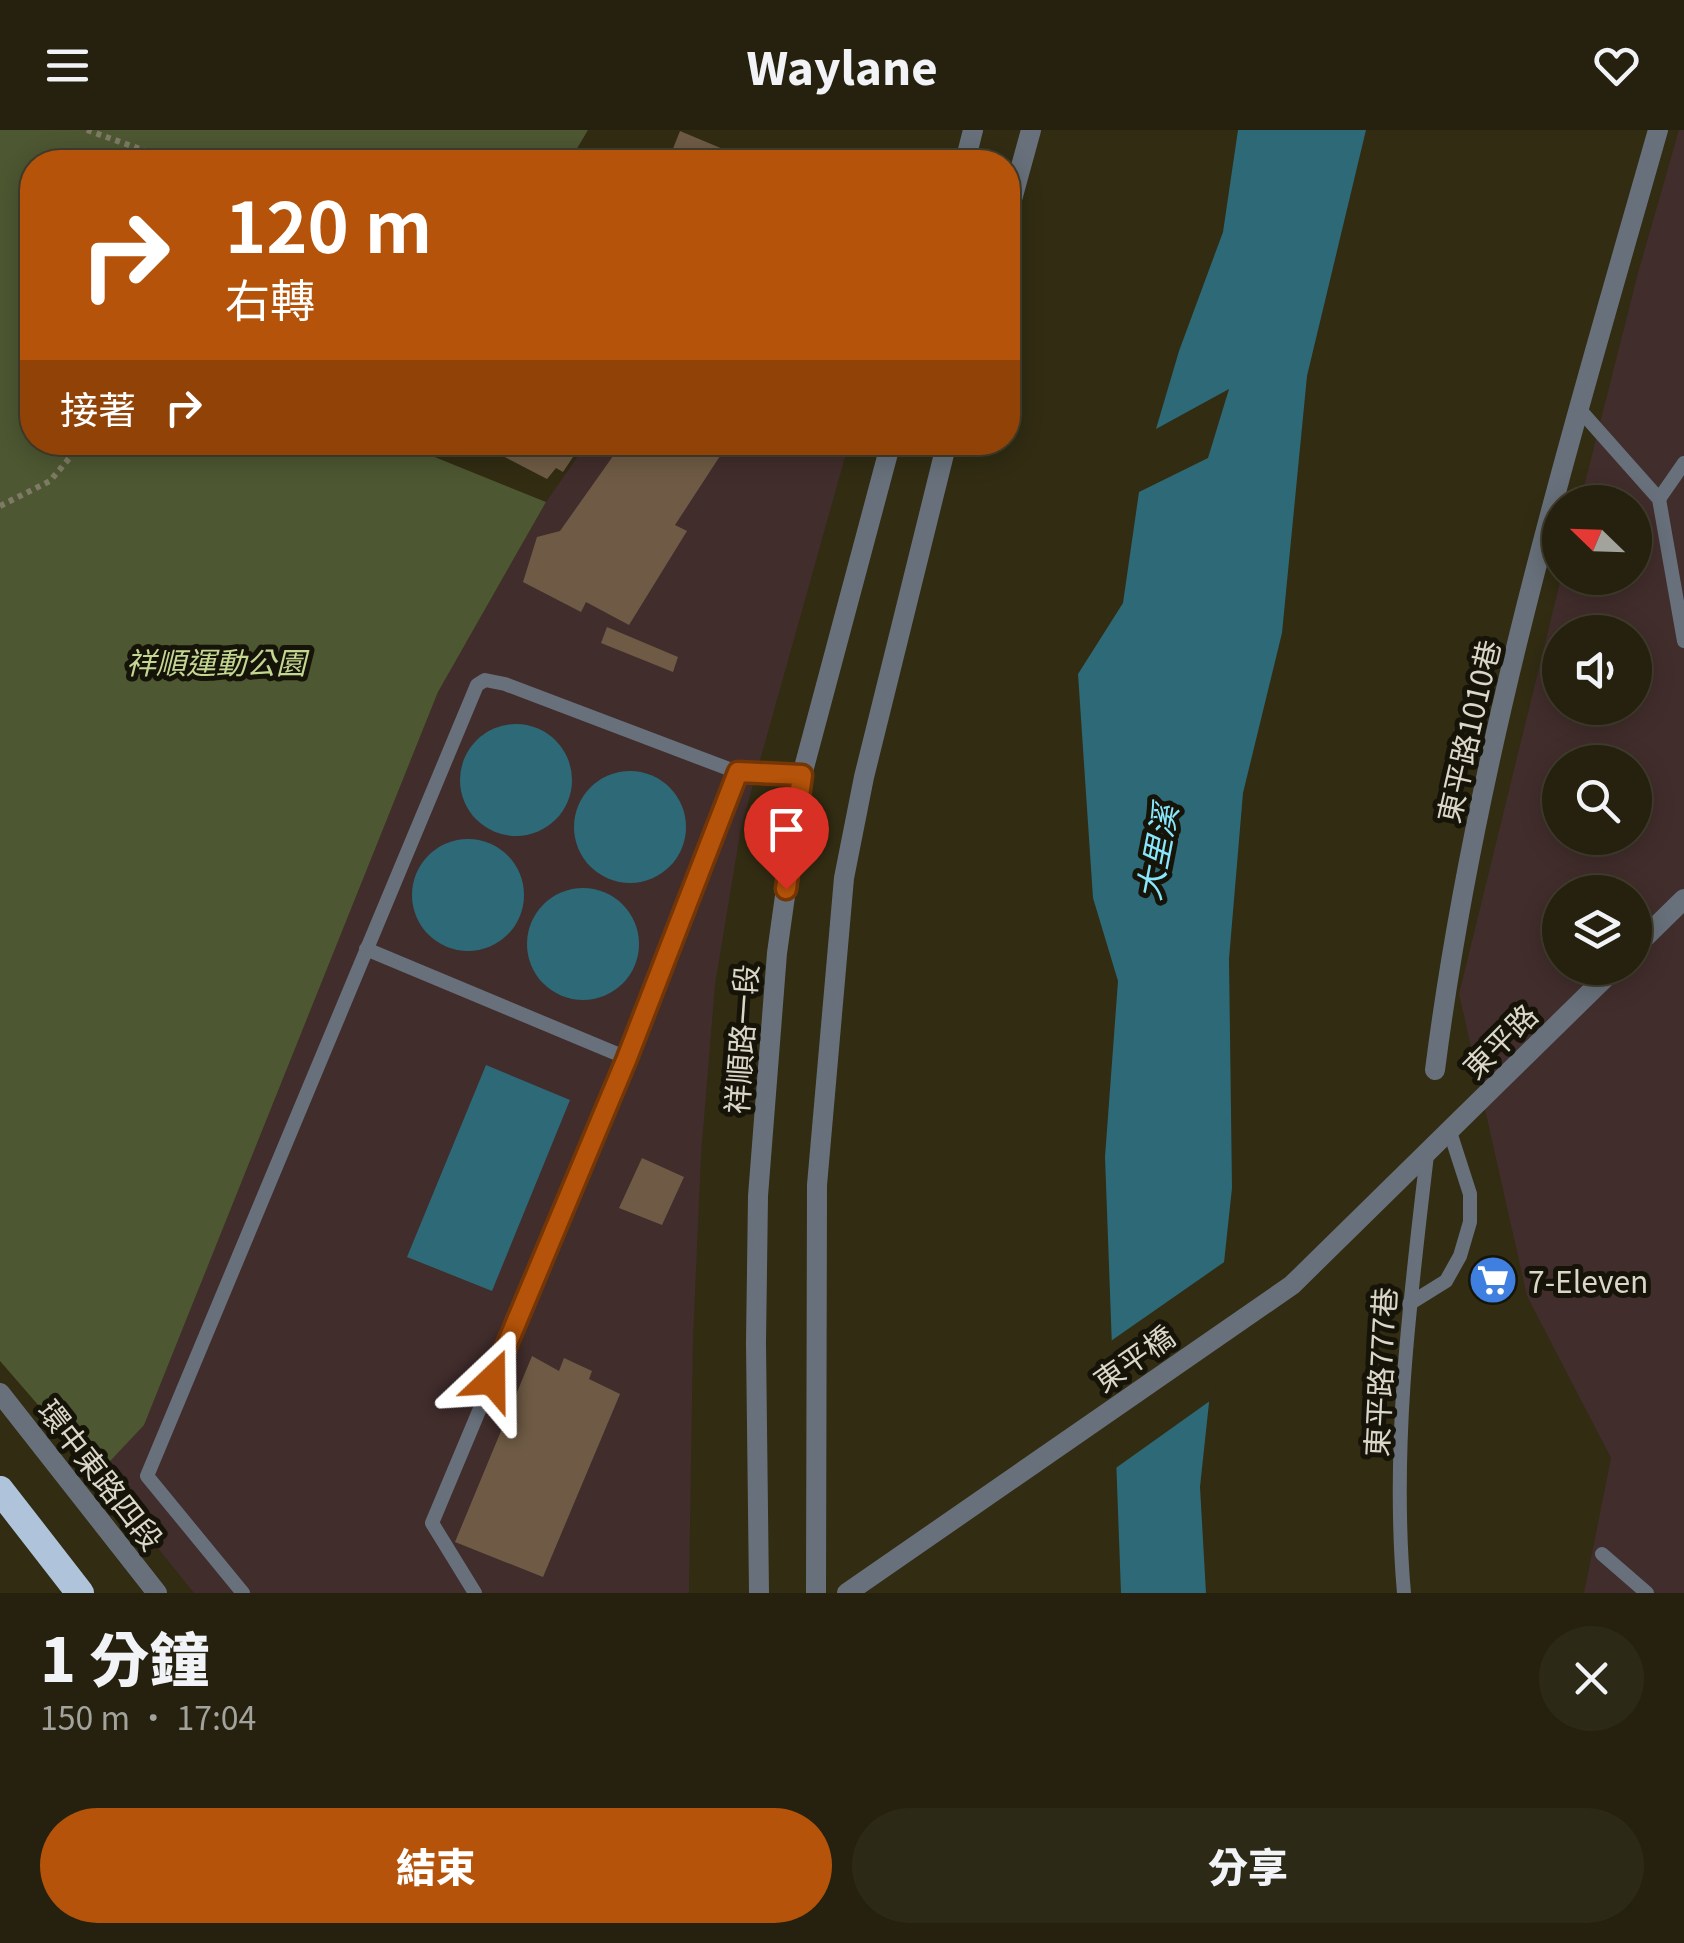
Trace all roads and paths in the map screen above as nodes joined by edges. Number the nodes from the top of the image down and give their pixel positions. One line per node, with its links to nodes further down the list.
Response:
1 (87, 130): 4 (path)
2 (1031, 130): 5 (street)
3 (1658, 130): 6 (street, 東平路1010巷)
4 (143, 150)
5 (1020, 170)
6 (1580, 410): 11 (lane); 21 (street, 東平路1010巷)
7 (73, 455): 12 (path)
8 (888, 455): 15 (street, 祥順路一段)
9 (944, 455): 34 (street)
10 (1684, 463): 11 (lane)
11 (1660, 499): 13 (lane)
12 (0, 506)
13 (1684, 642)
14 (738, 772): 15 (lane); 18 (lane); 20 (lane)
15 (802, 775): 33 (street, 祥順路一段)
16 (1684, 899): 17 (street)
17 (1652, 931)
18 (366, 949): 20 (lane); 31 (lane)
19 (1598, 985): 22 (street, 東平路)
20 (627, 1058): 32 (lane)
21 (1435, 1070)
22 (1450, 1132): 23 (street, 東平路); 24 (lane)
23 (1427, 1156): 24 (lane, 東平路777巷); 28 (street, 東平橋)
24 (1410, 1304): 35 (lane, 東平路777巷)
25 (0, 1393): 30 (street, 環中東路四段)
26 (0, 1490): 29 (highway)
27 (1602, 1554): 36 (lane)
28 (851, 1590)
29 (80, 1593)
30 (158, 1593)
31 (243, 1593)
32 (475, 1593)
33 (759, 1593)
34 (816, 1593)
35 (1404, 1593)
36 (1647, 1593)

